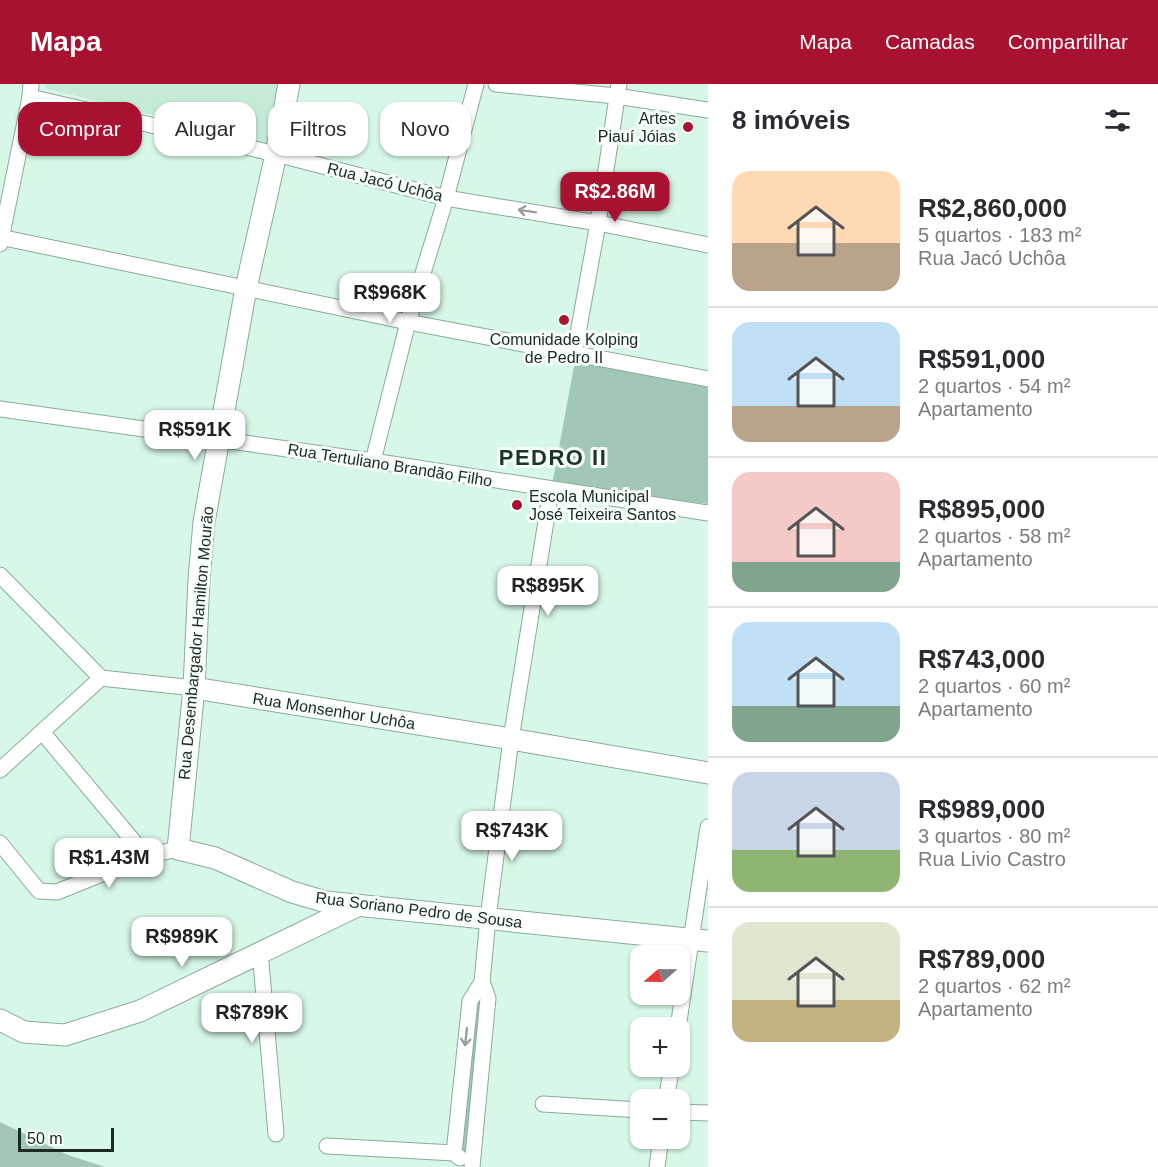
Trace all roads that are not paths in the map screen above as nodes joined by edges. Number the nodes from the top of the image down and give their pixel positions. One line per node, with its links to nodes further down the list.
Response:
1 (289, 84): 6 (street, Rua Desembargador Hamilton Mourão)
2 (476, 84): 11 (street)
3 (496, 84): 5 (street)
4 (31, 90): 8 (street, Rua Jacó Uchôa); 13 (street)
5 (618, 90): 7 (street); 12 (street)
6 (286, 102)
7 (708, 110)
8 (268, 152)
9 (276, 156): 15 (street, Rua Desembargador Hamilton Mourão)
10 (284, 156): 11 (street, Rua Jacó Uchôa)
11 (446, 198): 12 (street, Rua Jacó Uchôa, one-way to 11); 16 (street)
12 (598, 223): 14 (street, Rua Jacó Uchôa); 17 (street)
13 (0, 239): 15 (street)
14 (708, 245)
15 (246, 288): 16 (street); 20 (street, Rua Desembargador Hamilton Mourão)
16 (408, 322): 17 (street); 21 (street)
17 (574, 355): 18 (street)
18 (708, 379)
19 (0, 409): 20 (street, Rua Tertuliano Brandão Filho)
20 (219, 439): 21 (street, Rua Tertuliano Brandão Filho); 26 (street, Rua Desembargador Hamilton Mourão)
21 (373, 461): 22 (street, Rua Tertuliano Brandão Filho)
22 (551, 490): 23 (street, Rua Tertuliano Brandão Filho); 28 (street)
23 (708, 513)
24 (0, 575): 25 (street)
25 (101, 678): 26 (street, Rua Monsenhor Uchôa); 27 (street)
26 (194, 688): 28 (street, Rua Monsenhor Uchôa); 33 (street, Rua Desembargador Hamilton Mourão)
27 (43, 733): 29 (street); 34 (street)
28 (511, 739): 30 (street, Rua Monsenhor Uchôa); 36 (street)
29 (0, 770)
30 (708, 773)
31 (708, 827): 37 (street)
32 (0, 843): 34 (street, Rua Soriano Pedro de Sousa)
33 (178, 849): 34 (street, Rua Soriano Pedro de Sousa); 35 (street, Rua Soriano Pedro de Sousa)
34 (146, 856)
35 (358, 905): 36 (street, Rua Soriano Pedro de Sousa); 38 (street)
36 (488, 918): 37 (street, Rua Soriano Pedro de Sousa); 39 (street)
37 (700, 940): 40 (street)
38 (260, 951): 41 (street); 46 (street)
39 (482, 982): 49 (street, one-way to 49); 50 (street)
40 (681, 1017)
41 (0, 1020)
42 (543, 1104): 43 (street)
43 (630, 1109)
44 (690, 1112): 45 (street)
45 (708, 1113)
46 (276, 1134)
47 (327, 1146): 49 (street)
48 (659, 1149): 51 (street)
49 (453, 1153): 50 (street)
50 (472, 1161)
51 (657, 1167)

